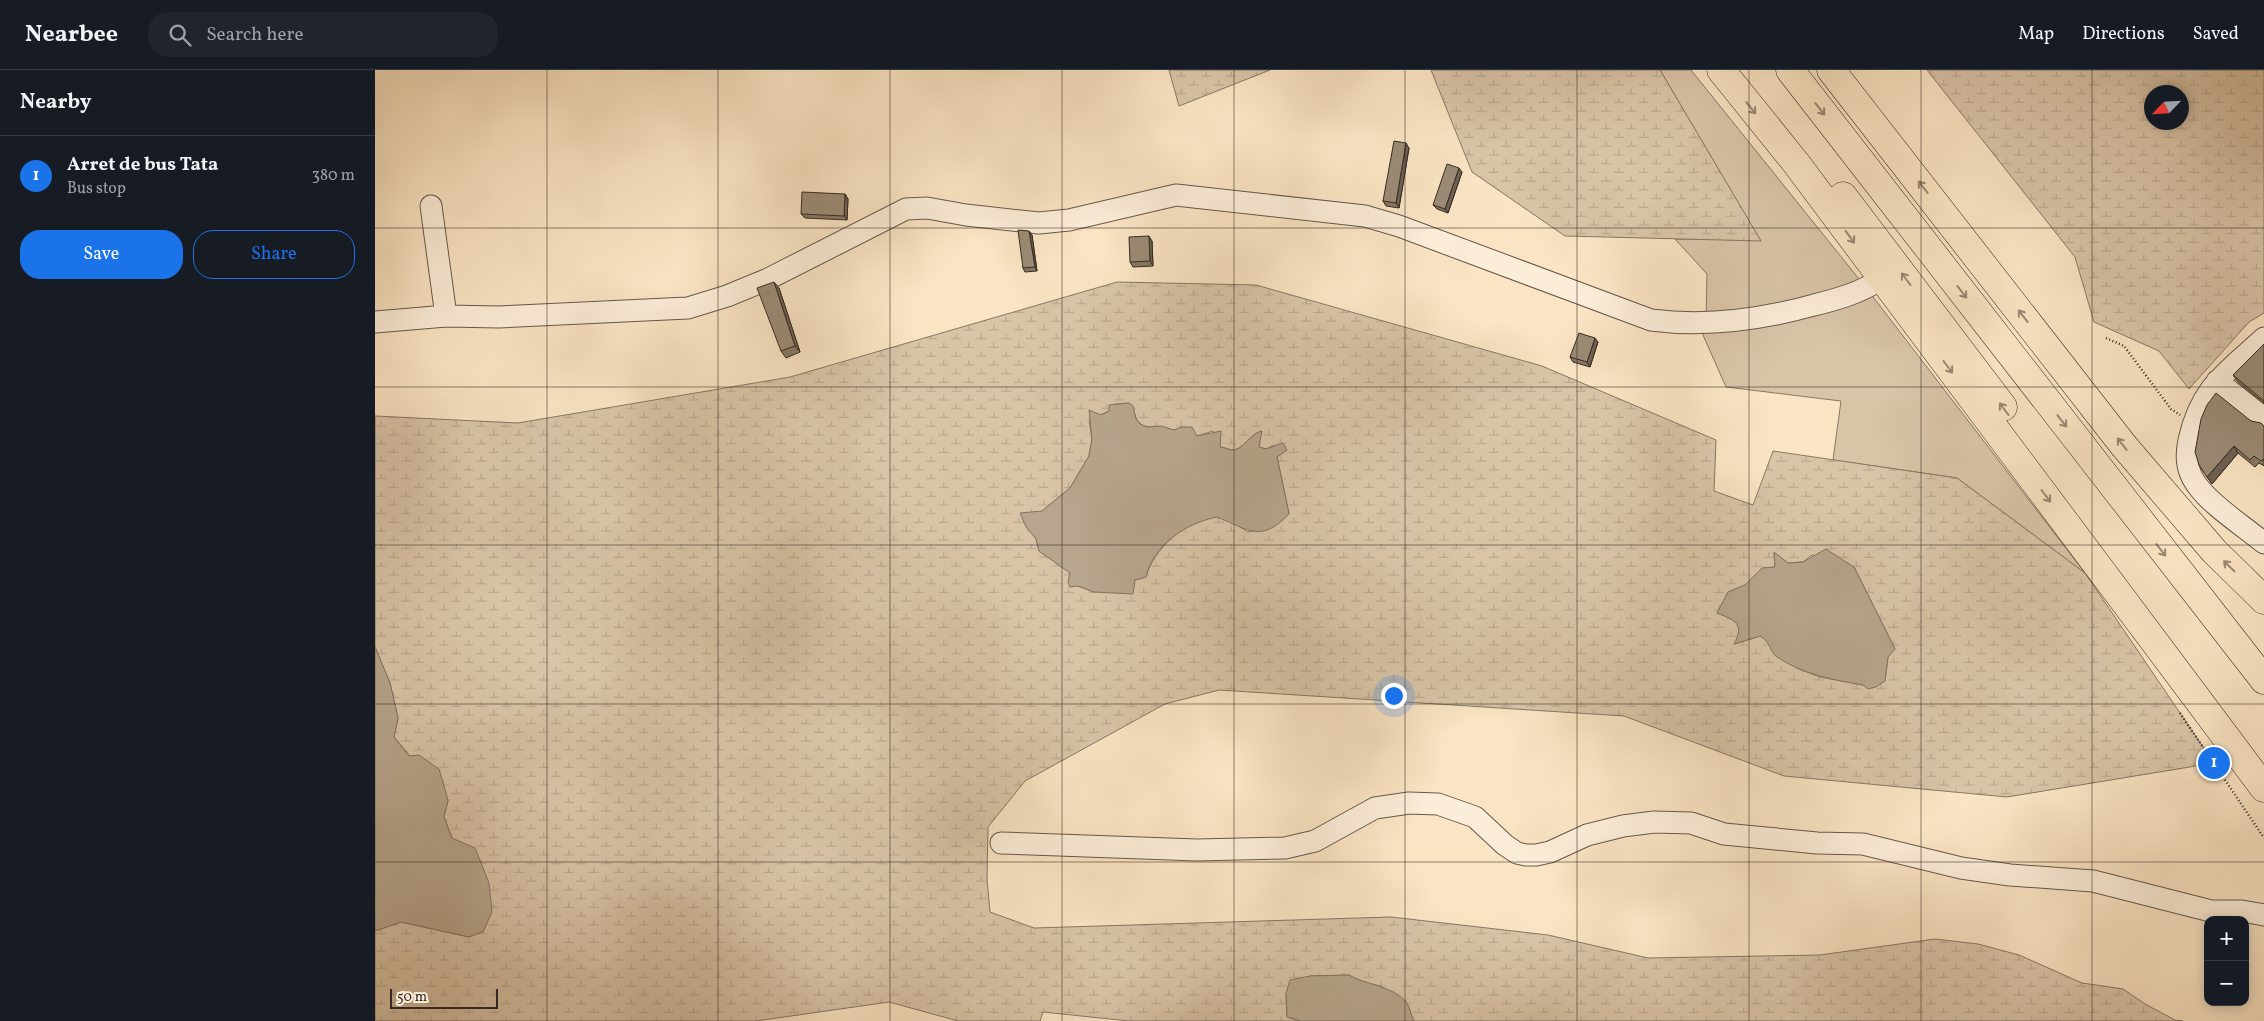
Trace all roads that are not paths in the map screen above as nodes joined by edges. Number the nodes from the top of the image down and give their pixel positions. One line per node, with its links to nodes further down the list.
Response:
1 (1721, 70): 6 (highway, one-way to 6)
2 (1744, 70): 15 (highway, one-way to 2)
3 (1790, 70): 14 (highway, one-way to 14)
4 (1831, 70): 13 (highway, one-way to 4)
5 (431, 206): 7 (street)
6 (1881, 279): 7 (street); 16 (highway, one-way to 16)
7 (446, 316): 8 (street)
8 (375, 322)
9 (2264, 338): 10 (street)
10 (2217, 381): 11 (street); 12 (street)
11 (2264, 418)
12 (2264, 543)
13 (2264, 600)
14 (2264, 680)
15 (2264, 756)
16 (2264, 788)
17 (1001, 844): 18 (street)
18 (2264, 915)

